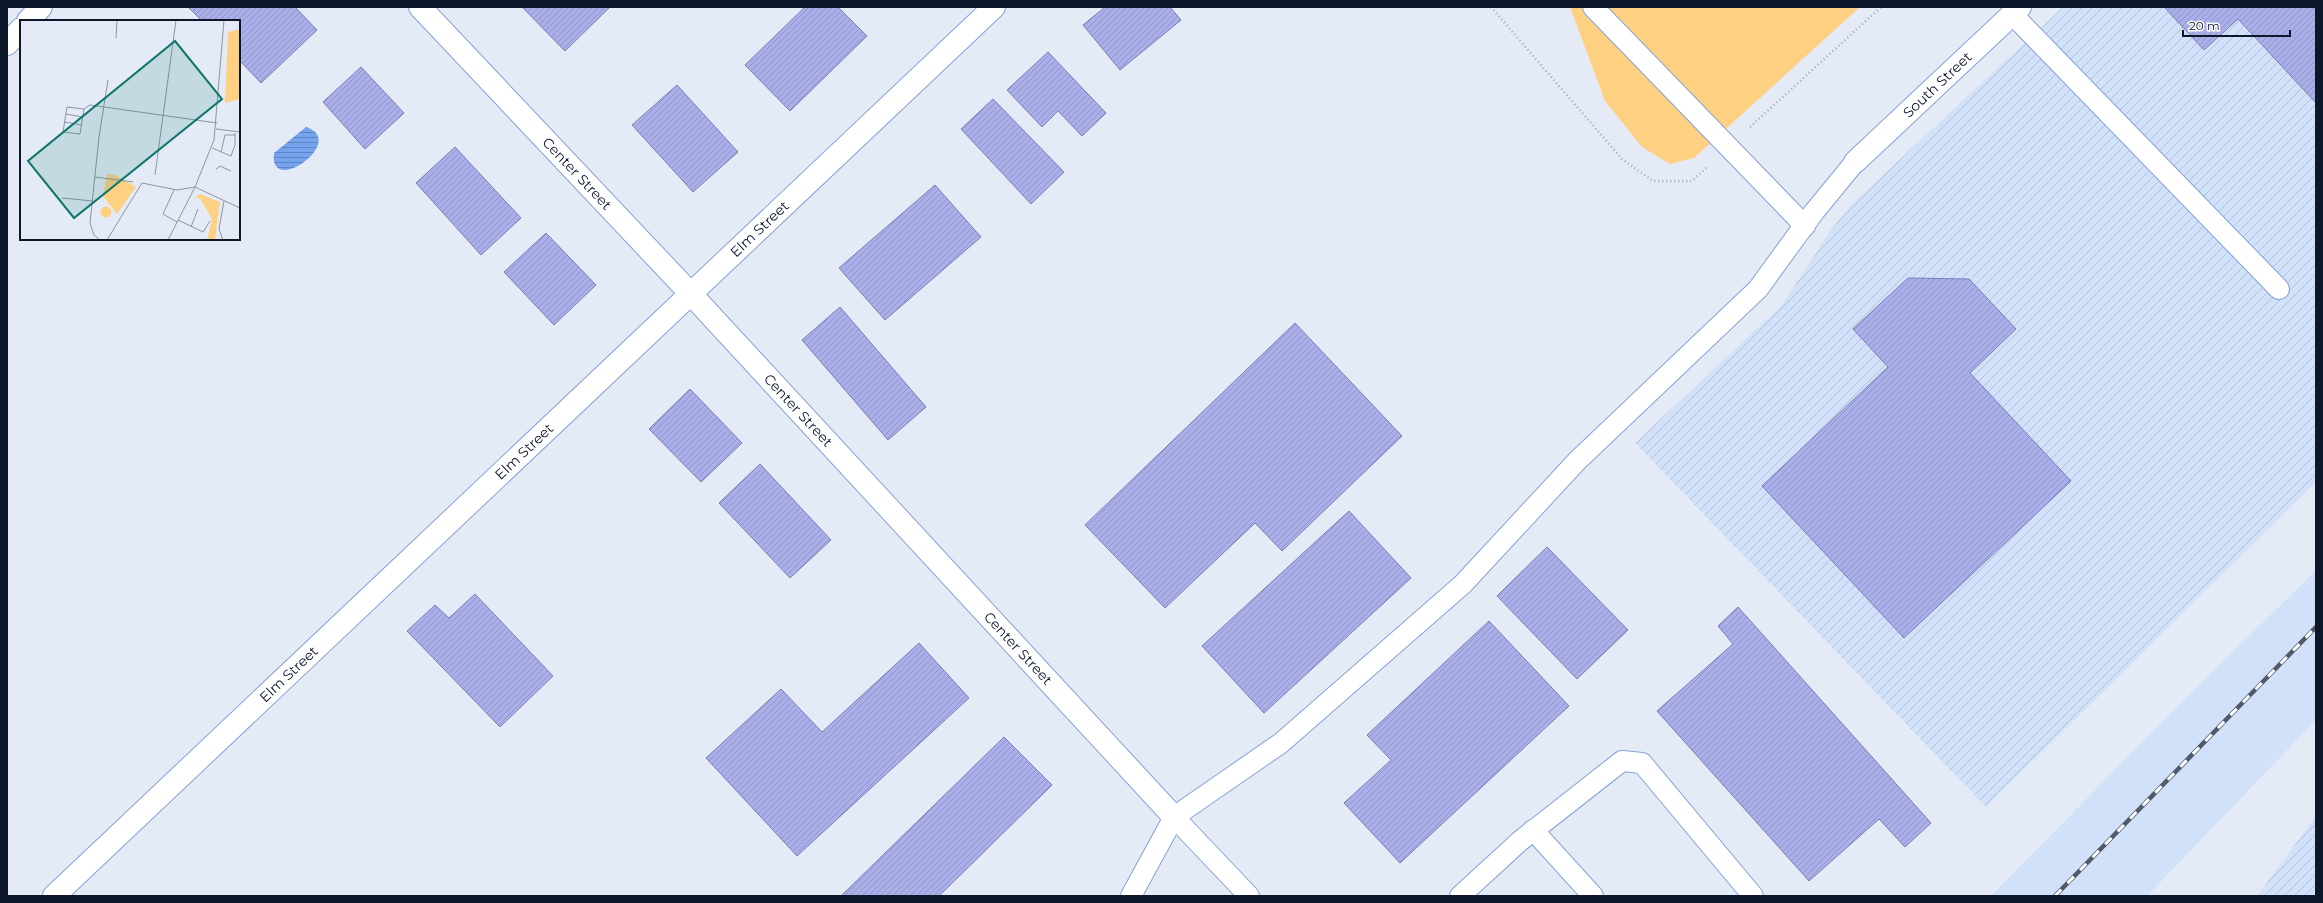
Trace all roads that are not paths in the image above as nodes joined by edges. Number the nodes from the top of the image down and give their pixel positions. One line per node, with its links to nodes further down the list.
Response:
1 (41, 7): 6 (street)
2 (420, 7): 12 (street, Center Street)
3 (994, 7): 12 (street, Elm Street)
4 (1593, 7): 10 (lane)
5 (2016, 11): 9 (street, South Street); 11 (lane)
6 (29, 20)
7 (20, 30): 8 (street)
8 (7, 44)
9 (1854, 162): 10 (lane)
10 (1804, 226): 13 (lane)
11 (2279, 289)
12 (690, 293): 13 (street, Center Street); 15 (street, Elm Street)
13 (1174, 816): 16 (lane); 17 (lane)
14 (1533, 830): 18 (lane); 19 (lane); 20 (lane)
15 (54, 896)
16 (1131, 896)
17 (1249, 896)
18 (1461, 896)
19 (1593, 896)
20 (1753, 896)

